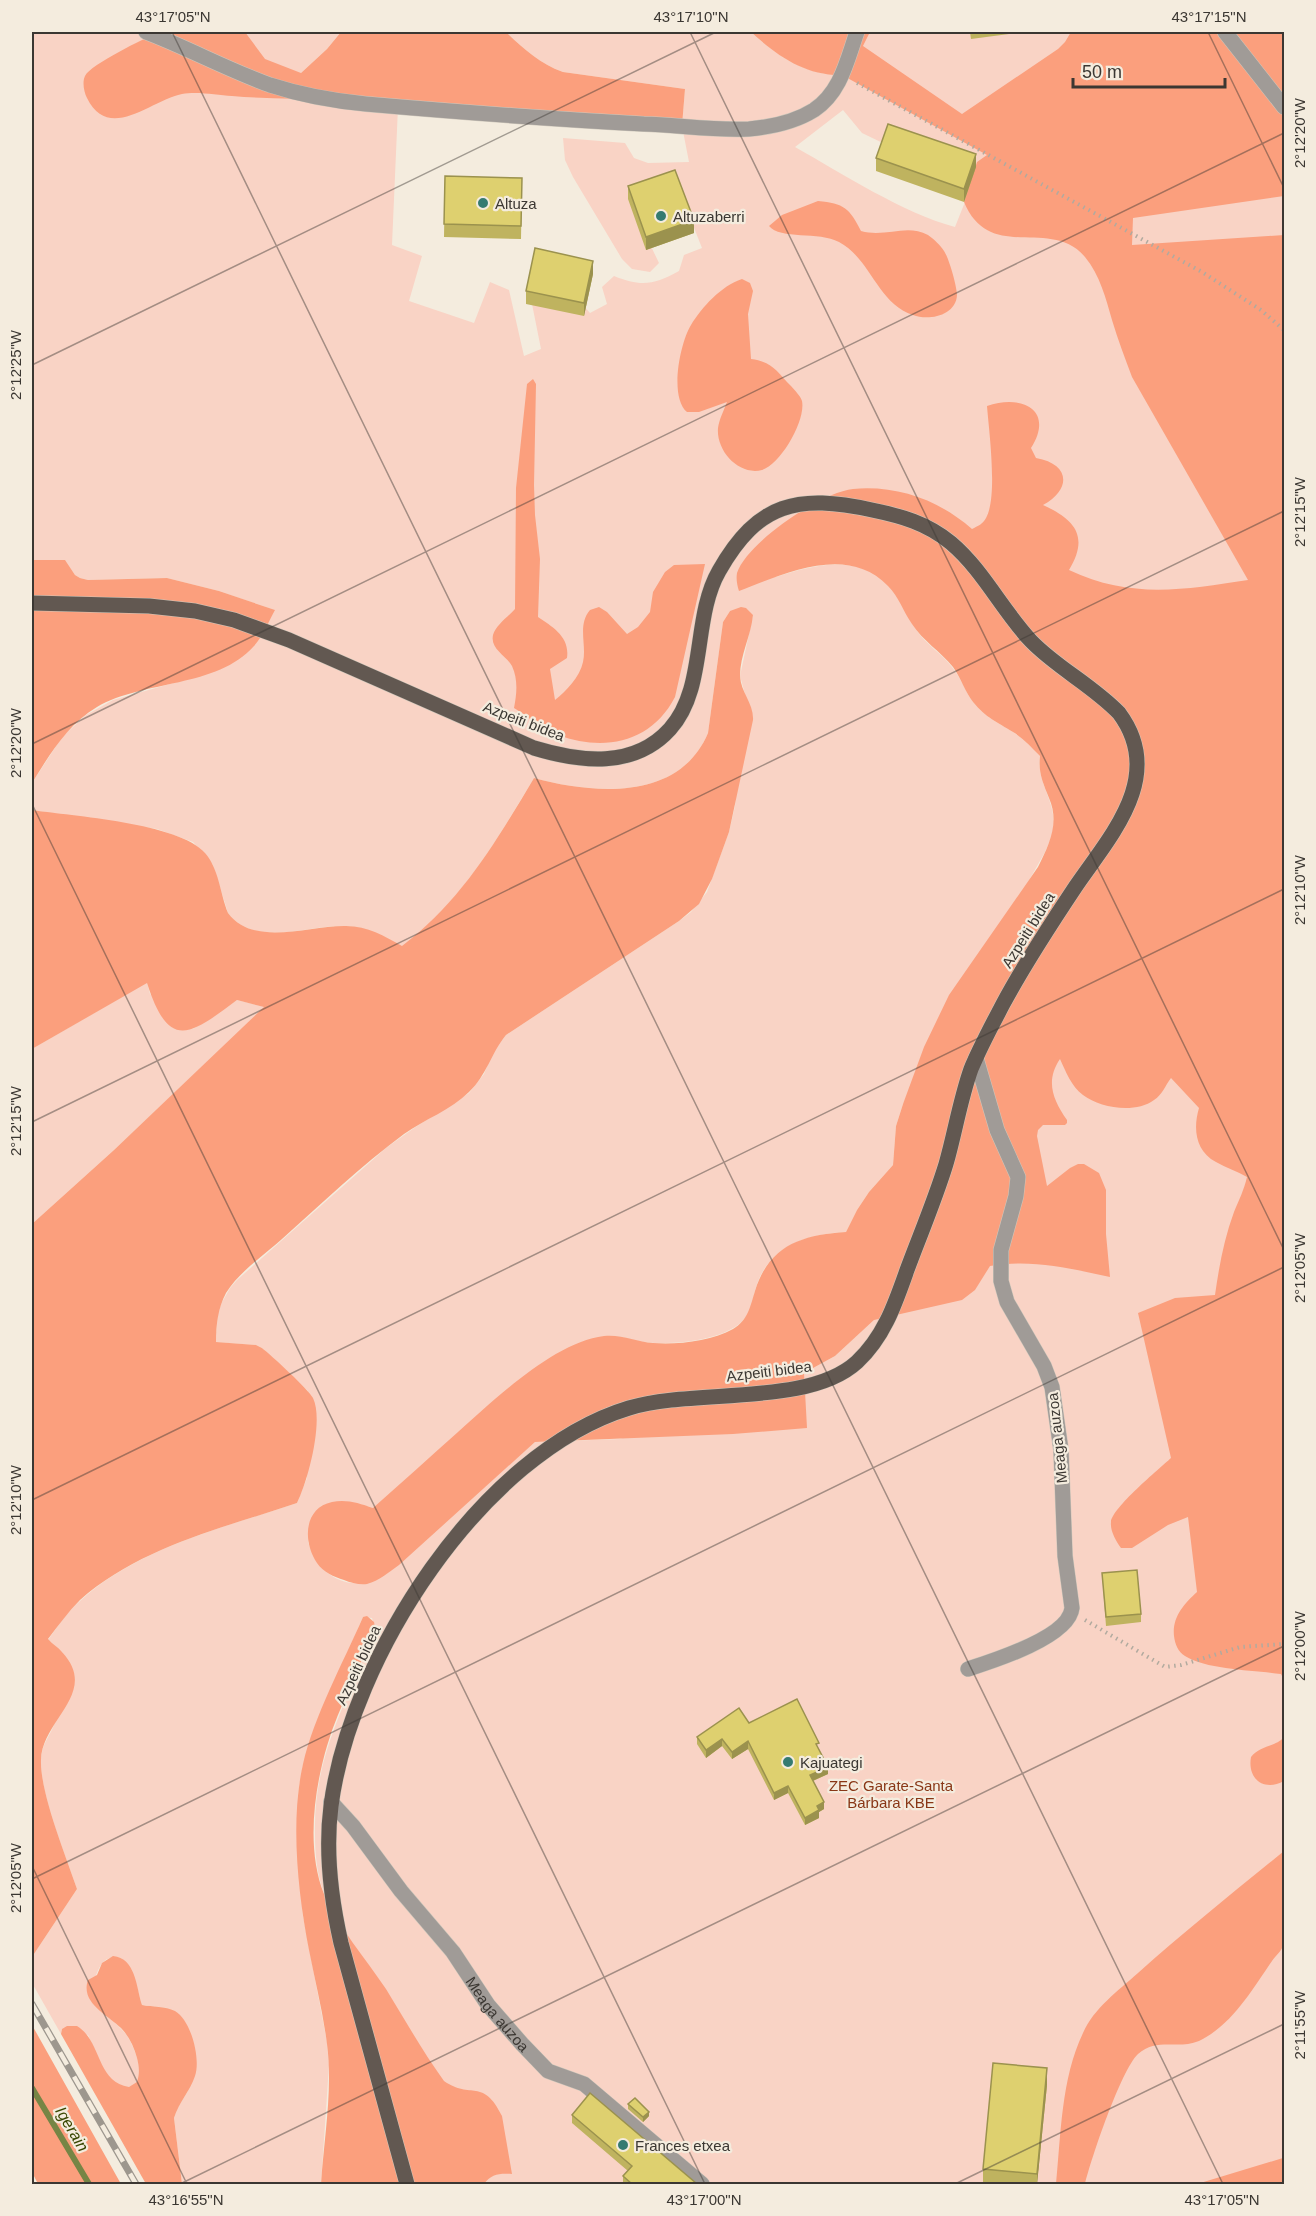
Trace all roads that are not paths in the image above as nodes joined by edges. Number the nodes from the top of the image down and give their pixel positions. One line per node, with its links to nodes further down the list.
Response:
1 (146, 32): 2 (street)
2 (857, 32)
3 (1226, 32): 4 (street)
4 (1284, 107)
5 (32, 603): 6 (main road, Azpeiti bidea)
6 (976, 1058): 7 (street, Meaga auzoa); 8 (main road, Azpeiti bidea)
7 (968, 1669)
8 (331, 1802): 9 (main road, Azpeiti bidea); 10 (street, Meaga auzoa)
9 (406, 2184)
10 (702, 2184)

